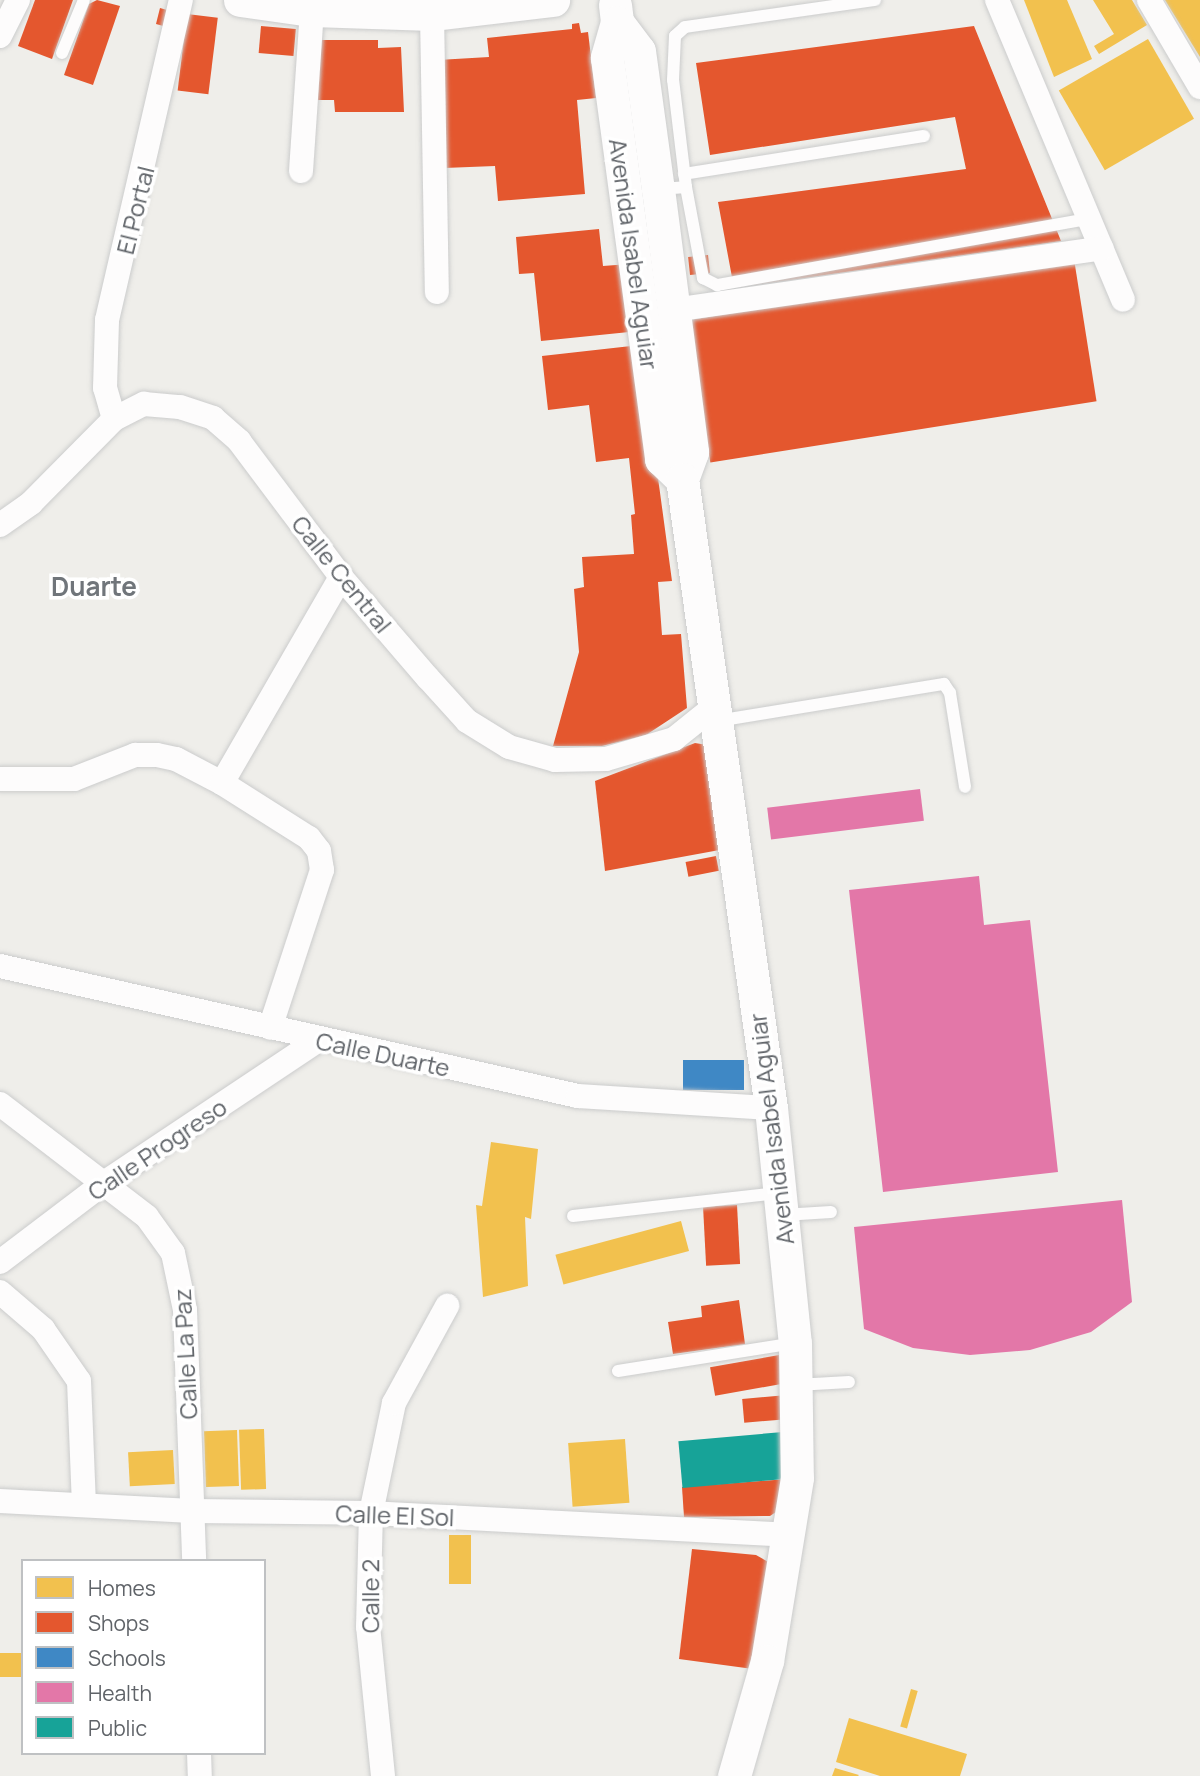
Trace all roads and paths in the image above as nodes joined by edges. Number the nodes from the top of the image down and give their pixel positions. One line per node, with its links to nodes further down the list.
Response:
1 (18, 0): 12 (street)
2 (84, 0): 13 (lane)
3 (181, 0): 23 (street, El Portal)
4 (240, 0): 9 (main road)
5 (553, 0): 11 (main road)
6 (876, 0): 17 (lane)
7 (997, 0): 18 (street)
8 (1149, 0): 14 (street)
9 (312, 10): 11 (main road); 16 (street)
10 (615, 11): 17 (main road, Avenida Isabel Aguiar); 22 (main road, Avenida Isabel Aguiar)
11 (432, 14): 20 (street)
12 (0, 36)
13 (62, 54)
14 (1200, 87)
15 (924, 136): 17 (lane)
16 (301, 171)
17 (676, 183): 18 (lane); 22 (main road, Avenida Isabel Aguiar)
18 (1089, 219): 19 (street)
19 (1102, 248): 21 (street); 22 (street)
20 (437, 292)
21 (1123, 300)
22 (659, 312): 26 (main road, Avenida Isabel Aguiar)
23 (114, 419): 24 (street, Calle Central); 25 (street, Calle Central)
24 (0, 525)
25 (341, 577): 26 (street, Calle Central); 28 (street)
26 (715, 714): 29 (lane); 34 (main road, Avenida Isabel Aguiar)
27 (0, 779): 28 (street)
28 (222, 783): 31 (street)
29 (965, 787)
30 (0, 967): 31 (street, Calle Duarte)
31 (270, 1028): 32 (street, Calle Duarte)
32 (317, 1041): 34 (street, Calle Duarte); 35 (street, Calle Progreso)
33 (0, 1104): 35 (street, Calle La Paz)
34 (771, 1108): 36 (main road, Avenida Isabel Aguiar)
35 (104, 1183): 39 (street, Calle Progreso); 48 (street, Calle La Paz)
36 (781, 1204): 37 (lane); 38 (lane); 42 (main road, Avenida Isabel Aguiar)
37 (831, 1212)
38 (573, 1216)
39 (0, 1262)
40 (0, 1292): 47 (street)
41 (447, 1306): 49 (street, Calle 2)
42 (794, 1343): 43 (lane); 45 (main road, Avenida Isabel Aguiar)
43 (618, 1371)
44 (849, 1382): 45 (lane)
45 (796, 1385): 50 (main road, Avenida Isabel Aguiar)
46 (0, 1501): 47 (street, Calle El Sol)
47 (84, 1505): 48 (street, Calle El Sol)
48 (192, 1511): 49 (street, Calle El Sol); 51 (street, Calle La Paz)
49 (371, 1513): 50 (street, Calle El Sol); 54 (street, Calle 2)
50 (789, 1535): 55 (main road, Avenida Isabel Aguiar)
51 (194, 1559)
52 (199, 1755): 53 (street)
53 (200, 1776)
54 (383, 1776)
55 (734, 1776)

